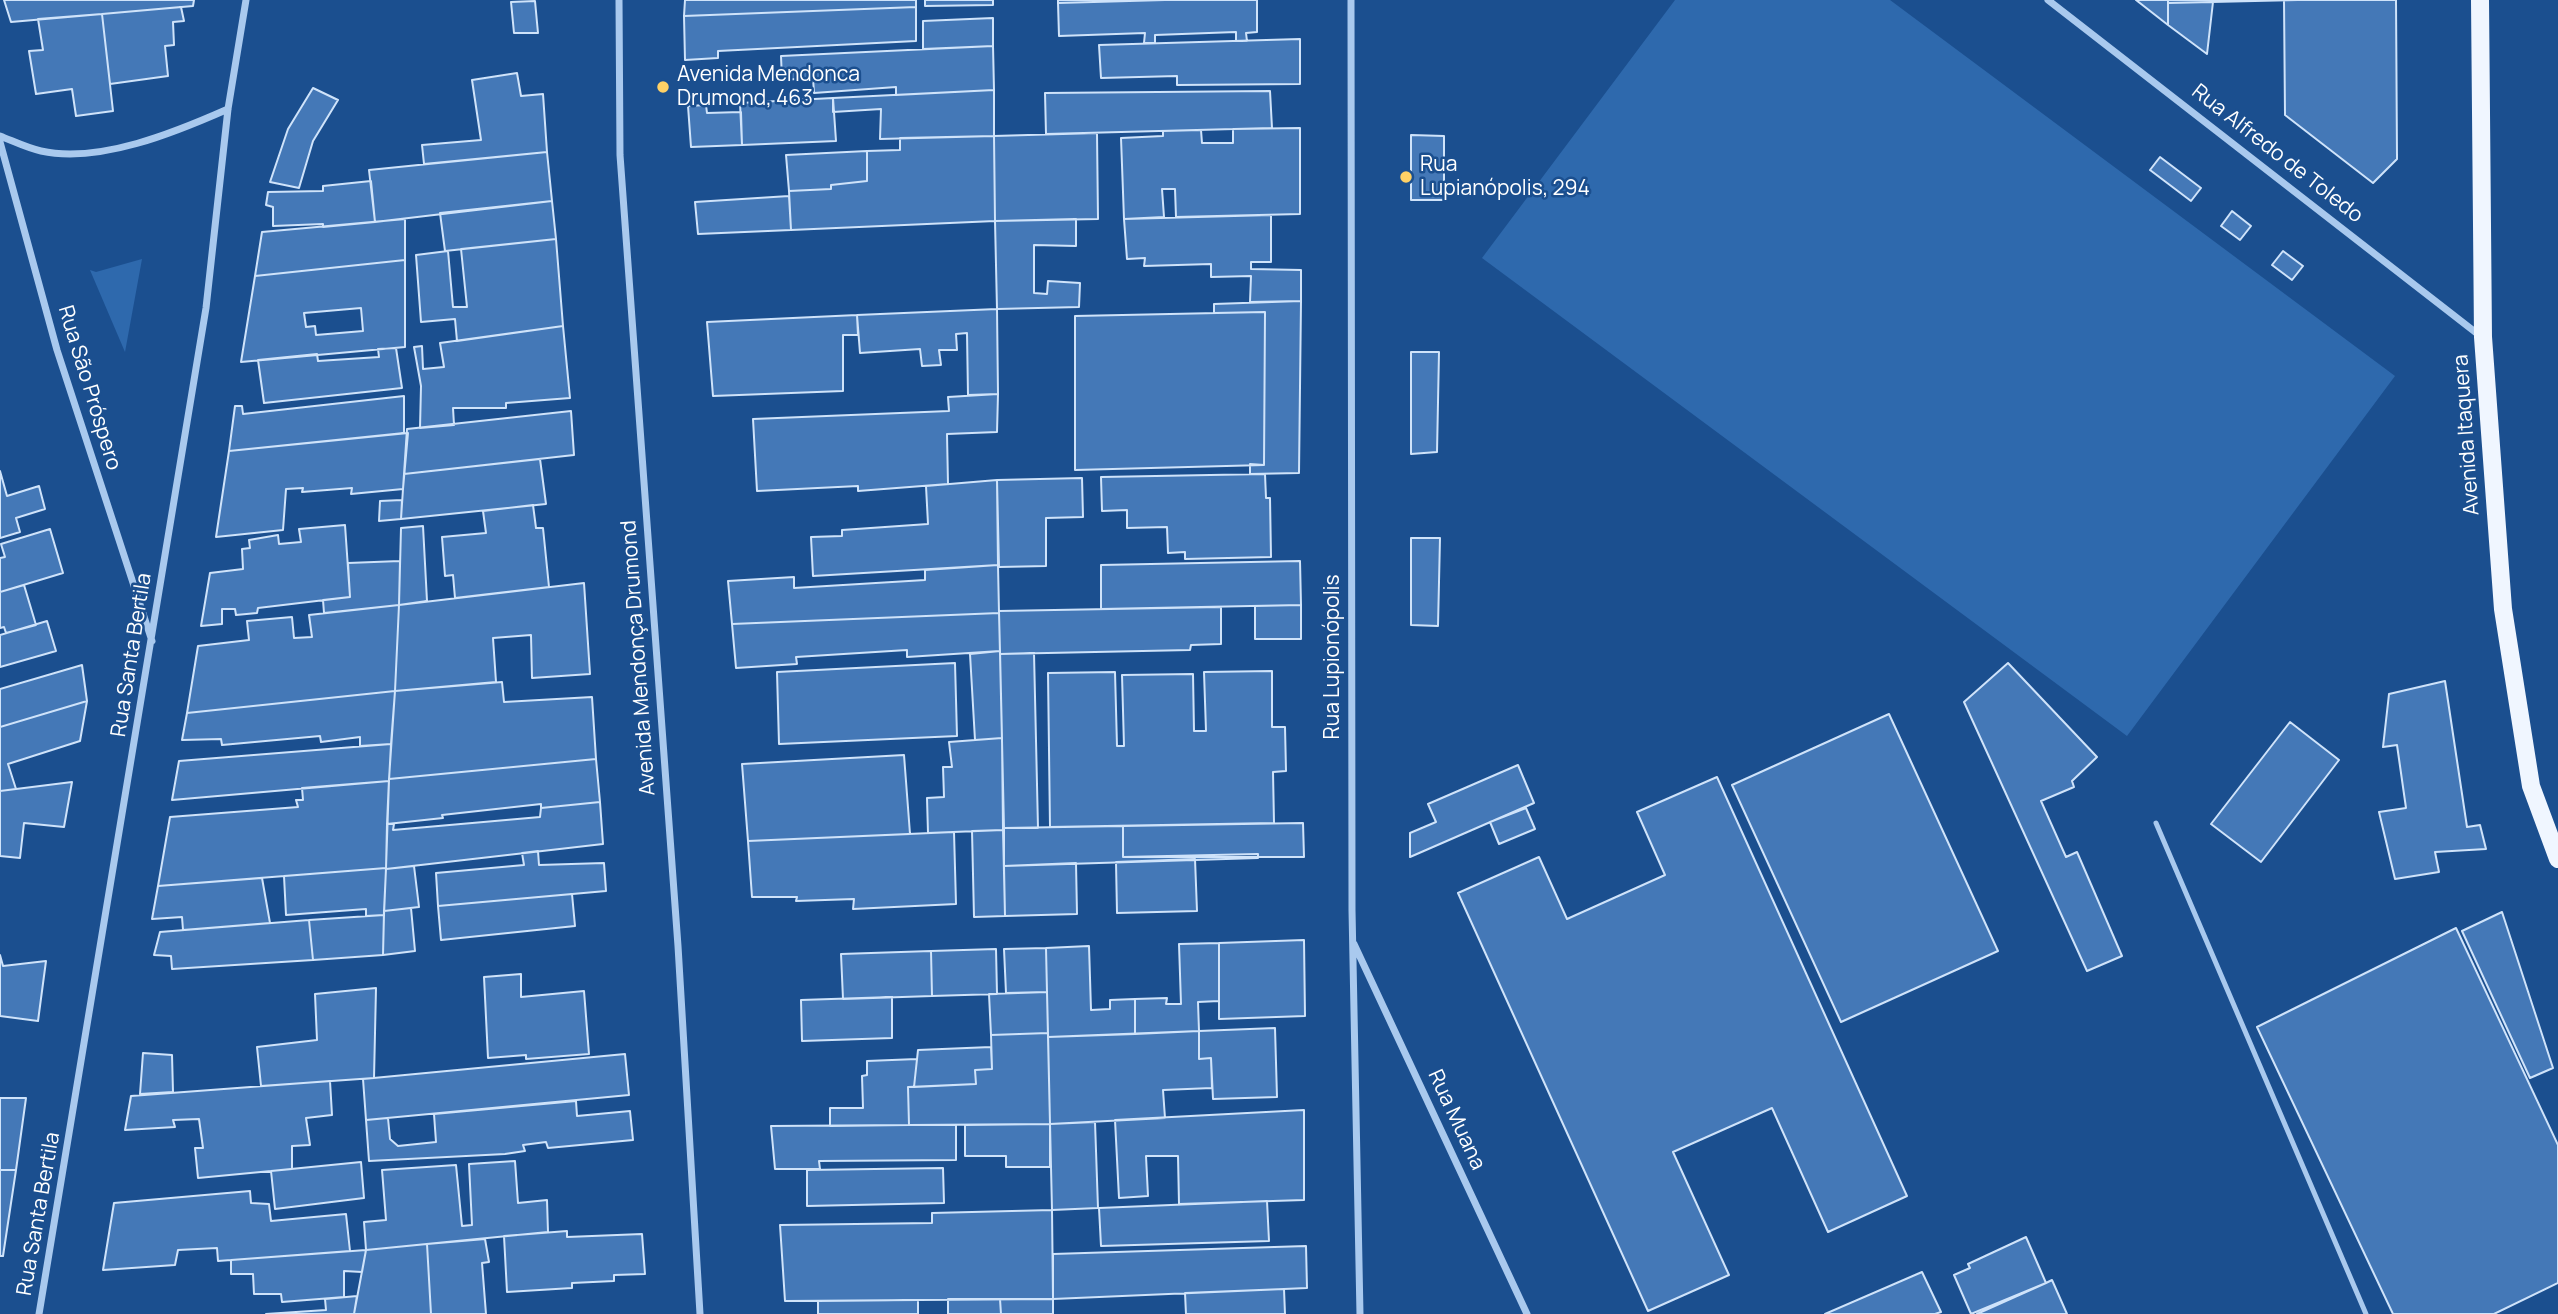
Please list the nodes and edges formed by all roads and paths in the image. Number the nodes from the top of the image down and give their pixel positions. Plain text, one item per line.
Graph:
1 (246, 0) edge
2 (619, 0) edge
3 (1351, 0) edge
4 (2048, 0) edge
5 (2480, 0) edge
6 (228, 109) junction
7 (0, 136) edge
8 (0, 142) edge
9 (2483, 337) junction
10 (152, 642) junction
11 (2155, 823) dead end
12 (2558, 859) edge
13 (1353, 941) junction
14 (39, 1314) edge
15 (700, 1314) edge
16 (1360, 1314) edge
17 (1527, 1314) edge
18 (2367, 1314) edge

1 - 6 street, Rua Santa Bertila
2 - 15 street, Avenida Mendonça Drumond
3 - 13 street, Rua Lupionópolis
4 - 9 street, Rua Alfredo de Toledo
5 - 9 main road, Avenida Itaquera
6 - 7 street
6 - 10 street, Rua Santa Bertila
8 - 10 street, Rua São Próspero
9 - 12 main road, Avenida Itaquera
10 - 14 street, Rua Santa Bertila
11 - 18 lane
13 - 16 street, Rua Lupionópolis
13 - 17 street, Rua Muana

